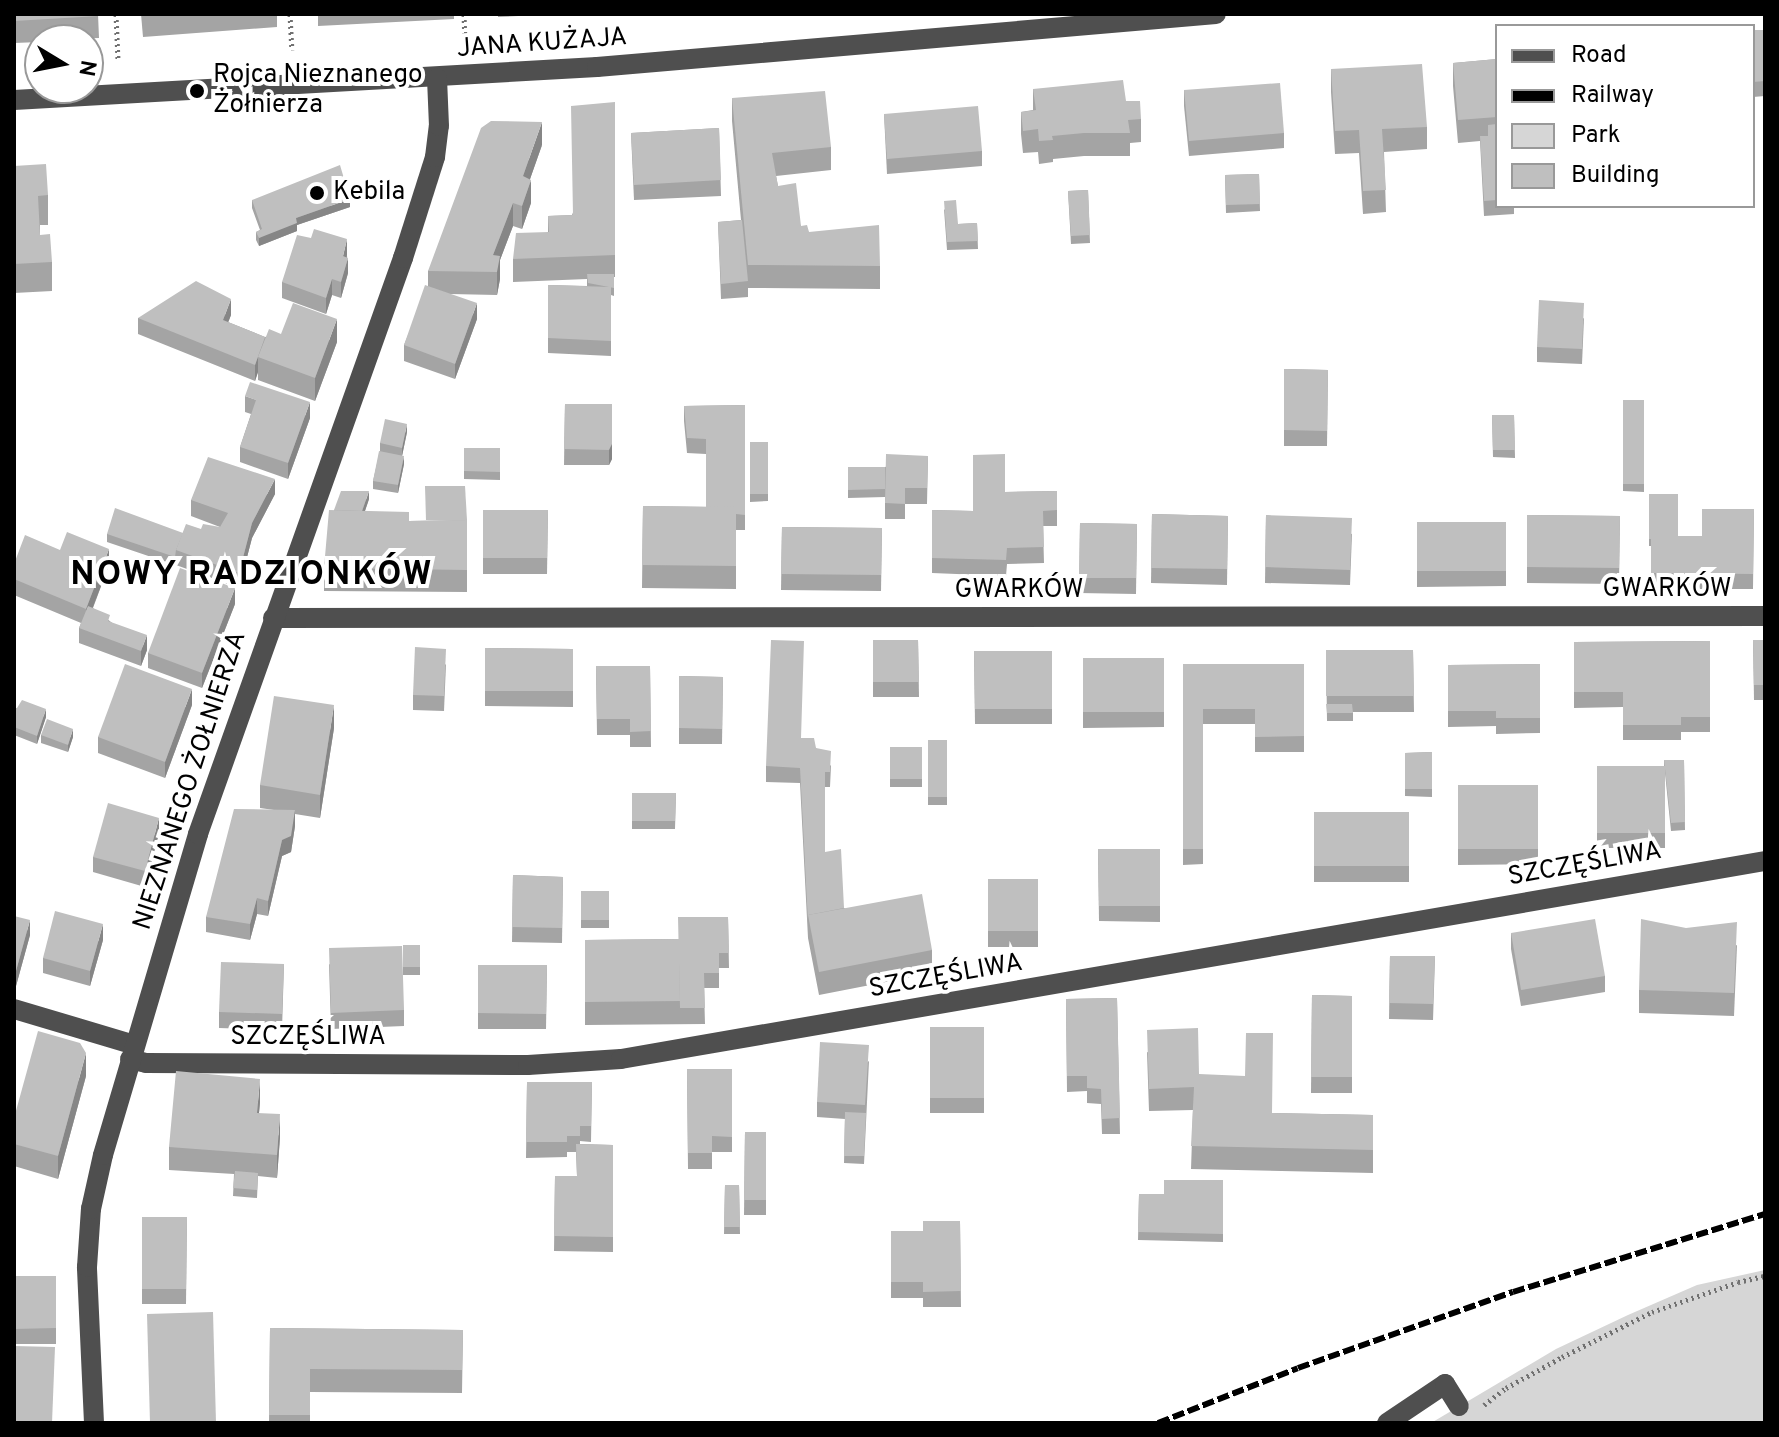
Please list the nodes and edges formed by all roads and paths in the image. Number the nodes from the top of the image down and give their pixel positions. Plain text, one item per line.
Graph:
1 (116, 14) edge
2 (290, 14) edge
3 (464, 14) edge
4 (1216, 14) edge
5 (1016, 22) edge
6 (465, 41) dead end
7 (292, 50) dead end
8 (118, 60) dead end
9 (437, 78) junction
10 (14, 100) edge
11 (1765, 616) edge
12 (273, 618) junction
13 (1765, 861) edge
14 (14, 1009) edge
15 (132, 1052) junction
16 (1765, 1276) edge
17 (1467, 1409) joint
18 (94, 1423) edge
19 (1387, 1423) edge

1 - 8 path
2 - 7 path
3 - 6 path
4 - 5 street, JANA KUŻAJA
5 - 9 street, JANA KUŻAJA
9 - 10 street, JANA KUŻAJA
9 - 12 street, NIEZNANEGO ŻOŁNIERZA
11 - 12 street, GWARKÓW
12 - 15 street, NIEZNANEGO ŻOŁNIERZA
13 - 15 street, SZCZĘŚLIWA
14 - 15 street, SZCZĘŚLIWA
15 - 18 street, NIEZNANEGO ŻOŁNIERZA
16 - 17 path
17 - 19 street

